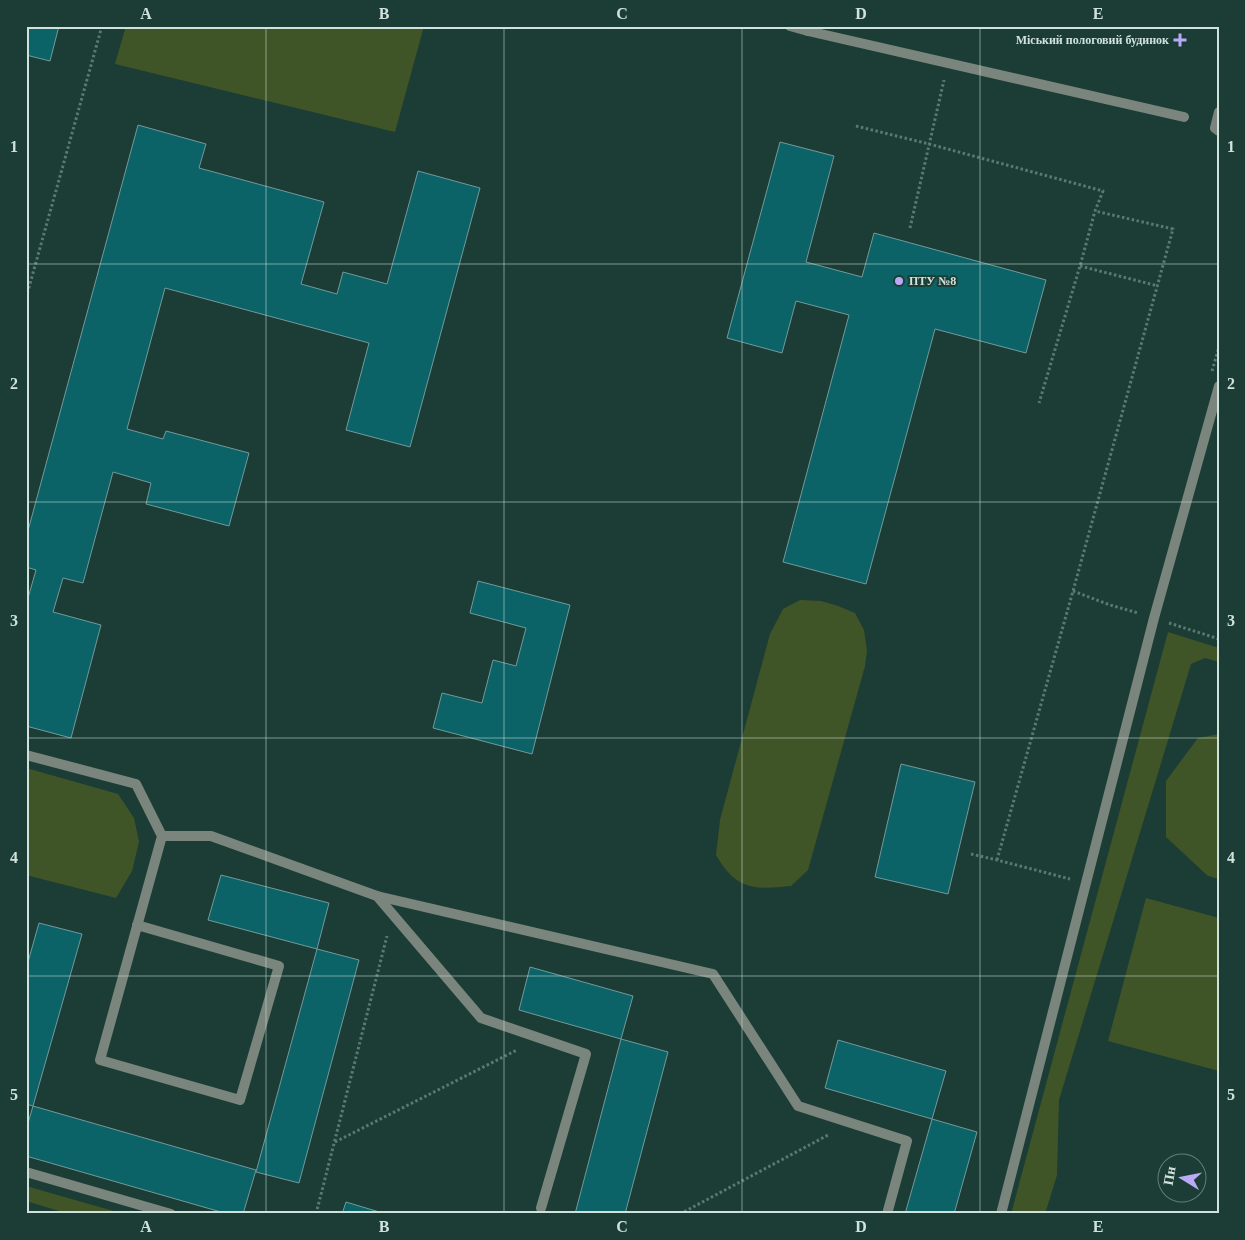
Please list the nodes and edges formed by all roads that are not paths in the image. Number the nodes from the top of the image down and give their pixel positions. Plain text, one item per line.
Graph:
1 (790, 26) edge
2 (809, 29) edge
3 (1219, 112) edge
4 (1184, 117) dead end
5 (1219, 131) edge
6 (1219, 386) edge
7 (26, 755) edge
8 (162, 836) junction
9 (377, 896) junction
10 (137, 925) junction
11 (26, 1172) edge
12 (541, 1208) dead end
13 (171, 1214) edge
14 (887, 1214) edge
15 (1001, 1214) edge

1 - 2 lane
2 - 4 lane
3 - 5 lane
6 - 15 lane
7 - 8 lane
8 - 9 lane
8 - 10 lane
9 - 12 lane
9 - 14 lane
10 - 10 lane
11 - 13 lane

